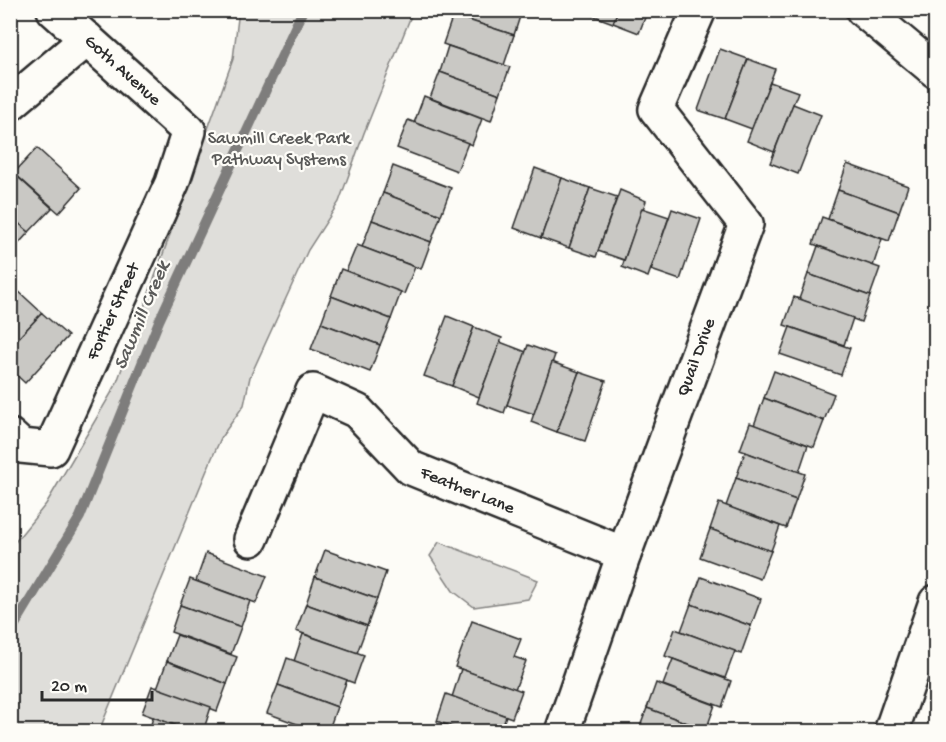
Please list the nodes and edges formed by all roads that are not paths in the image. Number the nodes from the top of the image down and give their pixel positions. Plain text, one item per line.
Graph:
1 (54, 10) edge
2 (699, 10) edge
3 (863, 10) edge
4 (87, 39) junction
5 (936, 71) edge
6 (10, 104) edge
7 (189, 131) joint
8 (10, 436) edge
9 (251, 539) dead end
10 (624, 554) junction
11 (936, 602) edge
12 (562, 732) edge
13 (891, 732) edge

1 - 4 street, Goth Avenue
2 - 10 street, Quail Drive
3 - 5 street
4 - 6 street
4 - 7 street, Goth Avenue
7 - 8 street, Fortier Street
9 - 10 street, Feather Lane
10 - 12 street, Quail Drive
11 - 13 street

